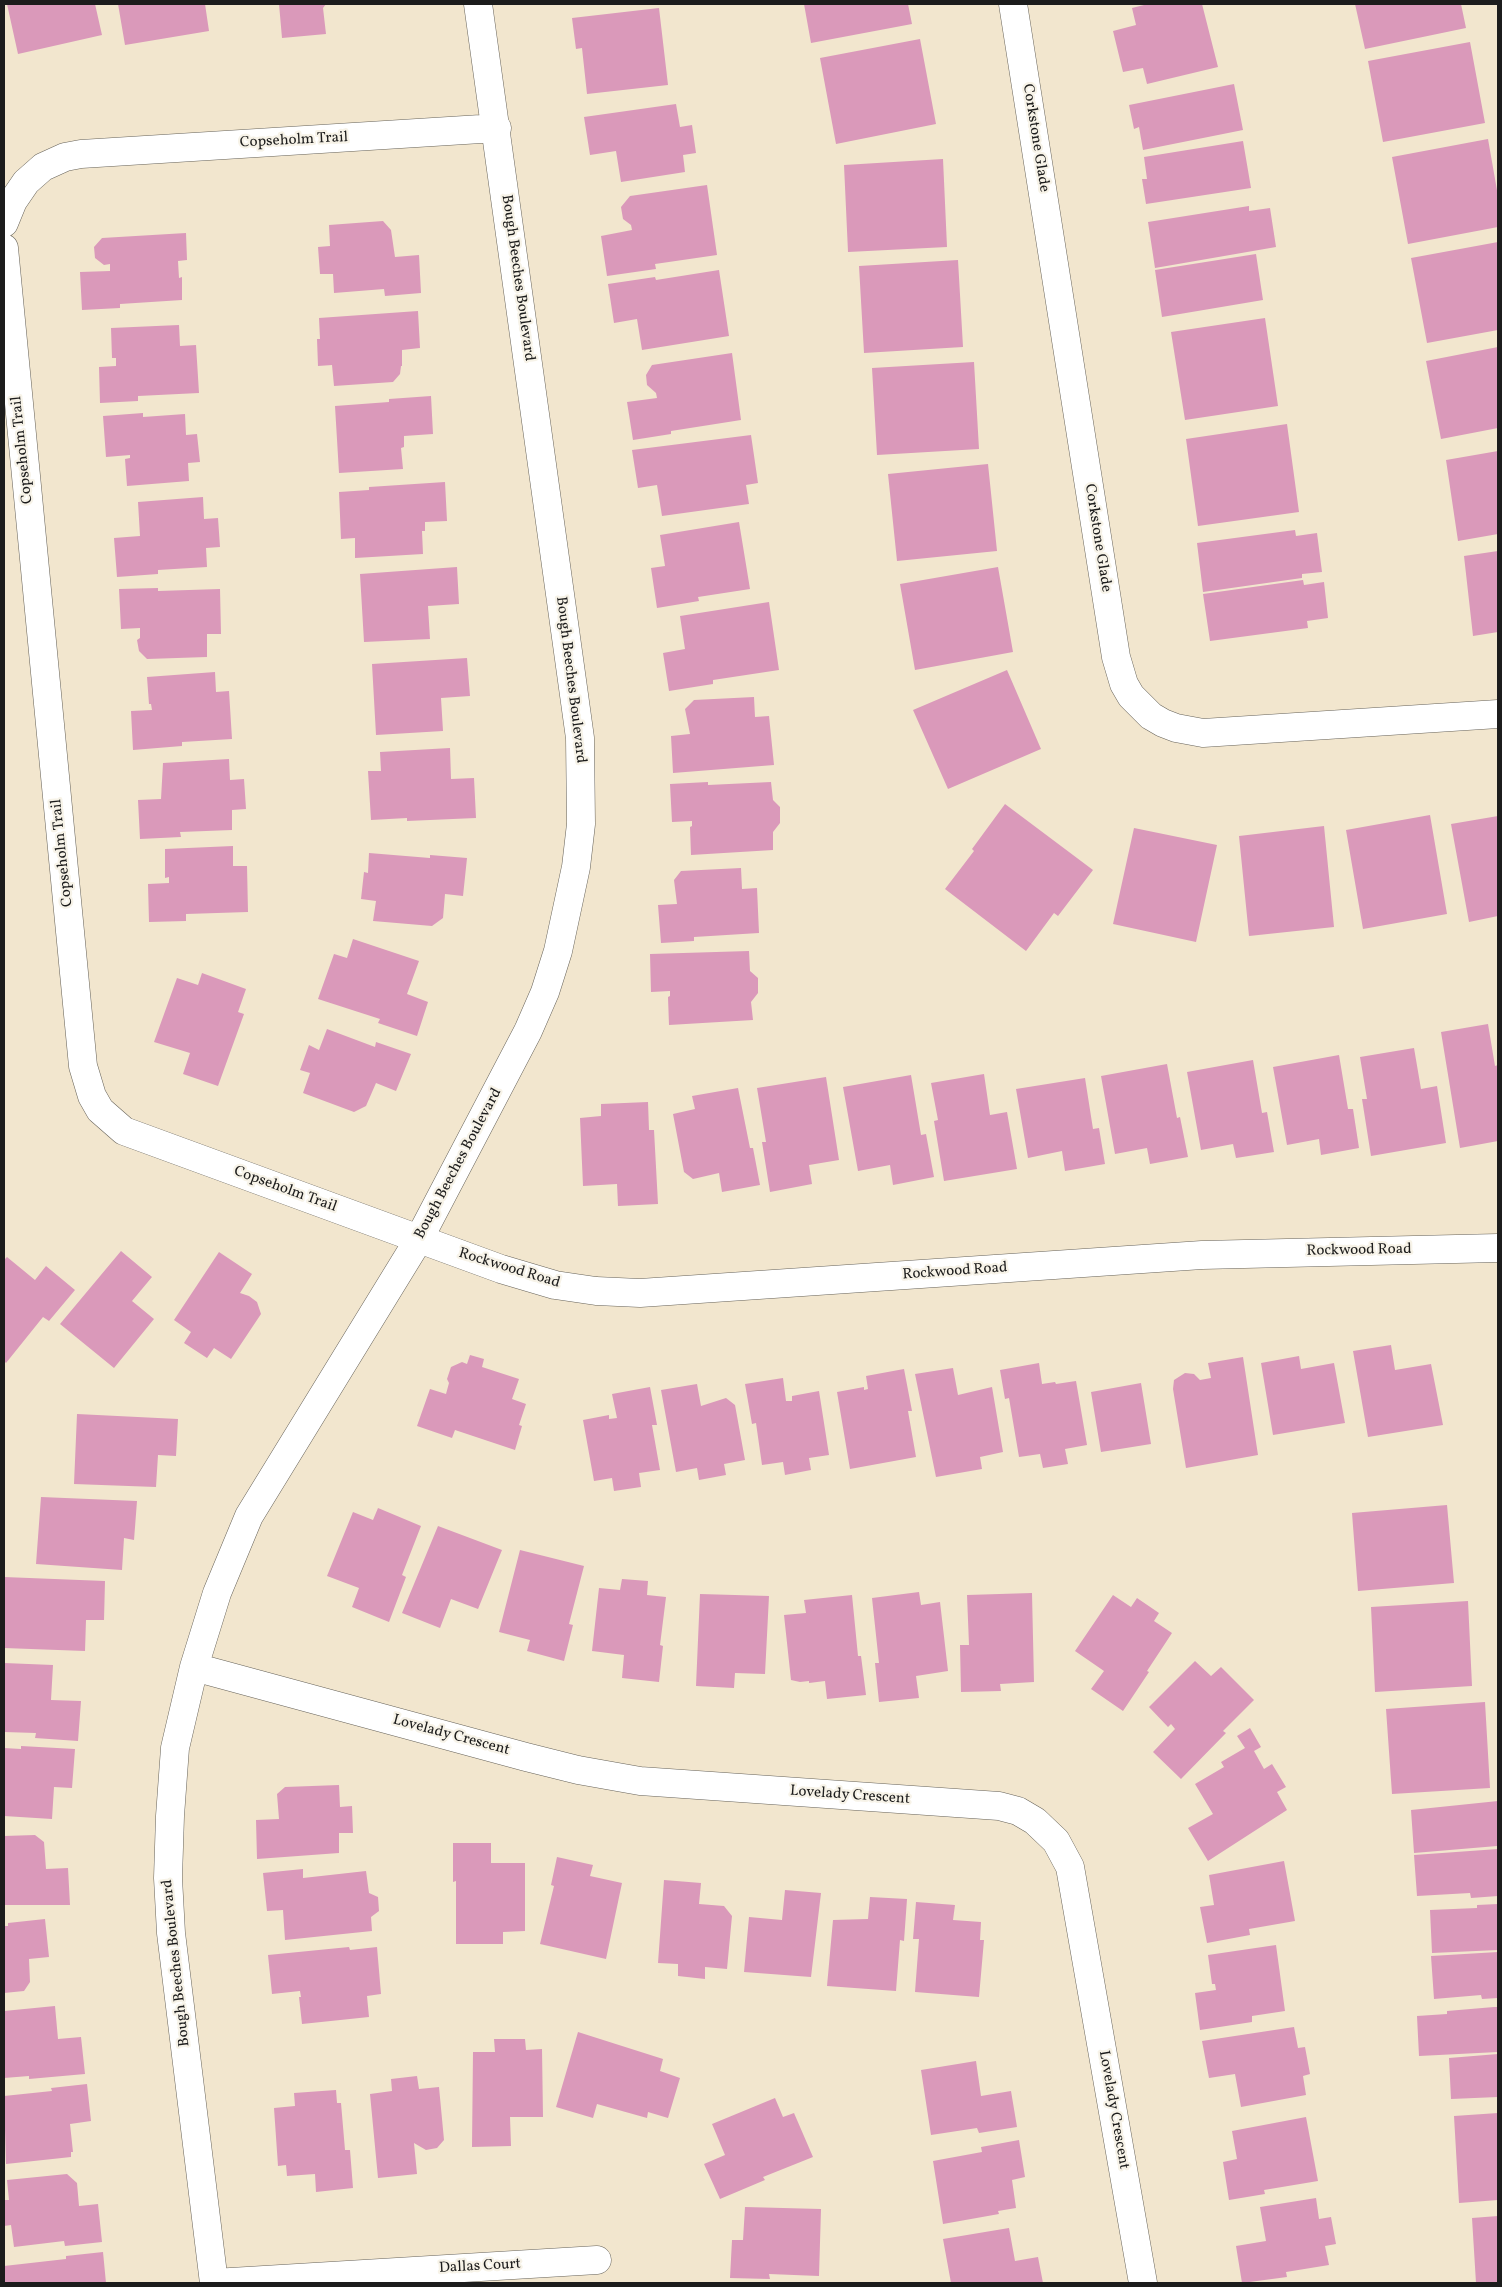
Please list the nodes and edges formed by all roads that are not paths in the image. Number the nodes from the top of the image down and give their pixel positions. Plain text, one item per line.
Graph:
1 (478, 4) edge
2 (1013, 4) edge
3 (497, 128) junction
4 (4, 222) edge
5 (4, 248) edge
6 (1498, 714) edge
7 (419, 1239) junction
8 (1498, 1248) edge
9 (194, 1667) junction
10 (597, 2260) dead end
11 (214, 2283) edge
12 (1143, 2283) edge

1 - 3 street, Bough Beeches Boulevard
2 - 6 street, Corkstone Glade
3 - 4 street, Copseholm Trail
3 - 7 street, Bough Beeches Boulevard
5 - 7 street, Copseholm Trail
7 - 8 street, Rockwood Road
7 - 9 street, Bough Beeches Boulevard
9 - 11 street, Bough Beeches Boulevard
9 - 12 street, Lovelady Crescent
10 - 11 street, Dallas Court

